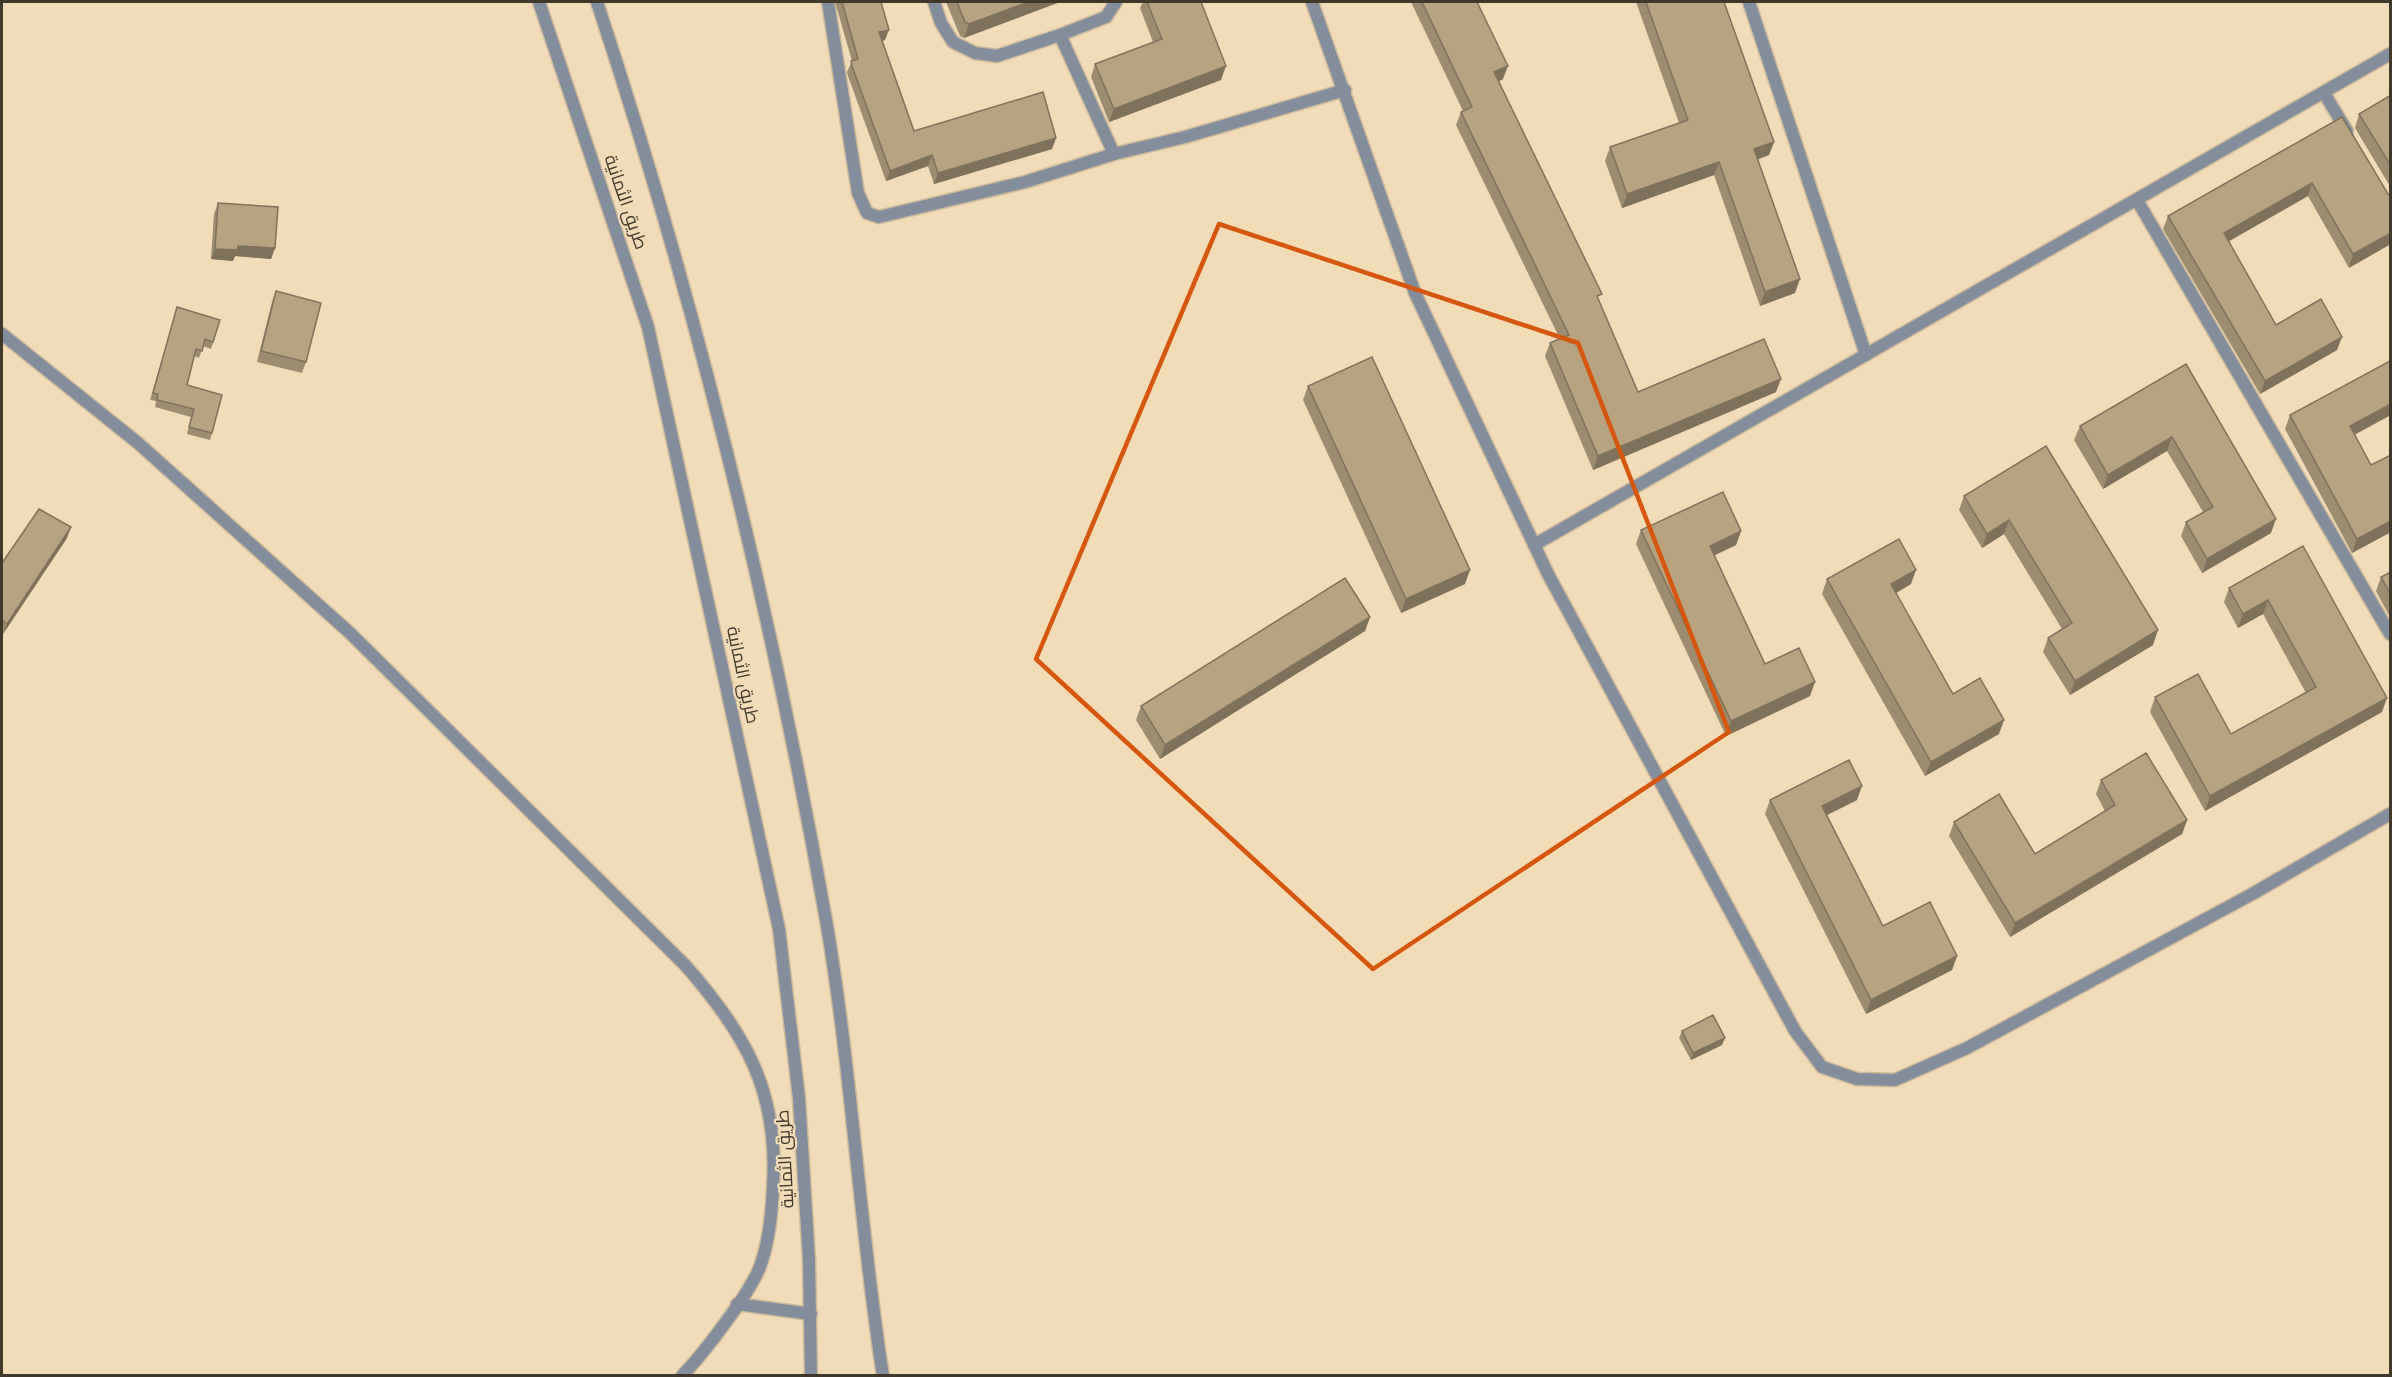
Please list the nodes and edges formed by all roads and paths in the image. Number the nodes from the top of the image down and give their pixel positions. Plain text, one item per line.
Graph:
1 (539, 2) edge
2 (597, 2) edge
3 (828, 2) edge
4 (934, 2) edge
5 (1116, 2) edge
6 (1312, 2) edge
7 (1749, 2) edge
8 (1060, 35) junction
9 (2391, 54) edge
10 (1345, 90) junction
11 (2324, 93) junction
12 (2354, 143) edge
13 (1114, 154) junction
14 (2137, 200) junction
15 (2, 334) edge
16 (1866, 355) junction
17 (1534, 545) junction
18 (2391, 634) edge
19 (2391, 814) edge
20 (737, 1304) junction
21 (811, 1314) junction
22 (682, 1376) edge
23 (811, 1376) edge
24 (883, 1376) edge

1 - 21 street, طريق الثمانية
2 - 24 street
3 - 13 street
4 - 8 street
5 - 8 street
6 - 10 street
7 - 16 street
8 - 13 street
9 - 11 street
10 - 13 street
10 - 17 street
11 - 12 street
11 - 14 street
14 - 16 street
14 - 18 street
15 - 20 street
16 - 17 street
17 - 19 street
20 - 21 street
20 - 22 street
21 - 23 street, طريق الثمانية

